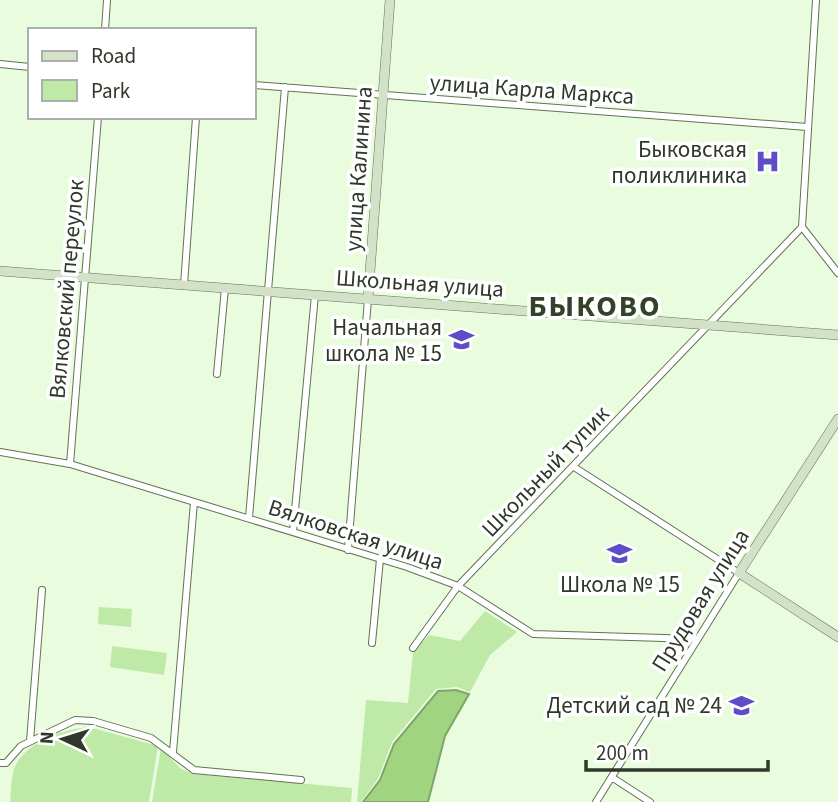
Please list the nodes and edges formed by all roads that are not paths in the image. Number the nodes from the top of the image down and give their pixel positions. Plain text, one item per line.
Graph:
1 (107, 0) edge
2 (390, 0) edge
3 (816, 0) edge
4 (105, 28) edge
5 (0, 64) edge
6 (28, 66) edge
7 (256, 85) edge
8 (285, 87) junction
9 (383, 95) junction
10 (98, 119) edge
11 (195, 119) edge
12 (807, 127) junction
13 (802, 228) junction
14 (0, 271) edge
15 (838, 273) edge
16 (84, 278) junction
17 (184, 285) junction
18 (225, 288) junction
19 (267, 291) junction
20 (315, 295) junction
21 (368, 299) junction
22 (710, 326) junction
23 (838, 335) edge
24 (217, 374) dead end
25 (838, 419) edge
26 (0, 452) edge
27 (70, 464) junction
28 (574, 467) junction
29 (194, 502) junction
30 (249, 518) junction
31 (293, 532) junction
32 (348, 550) junction
33 (380, 559) junction
34 (739, 573) junction
35 (458, 586) junction
36 (42, 590) dead end
37 (838, 637) edge
38 (696, 639) junction
39 (372, 643) dead end
40 (413, 648) dead end
41 (30, 741) junction
42 (173, 752) junction
43 (0, 763) edge
44 (612, 778) junction
45 (301, 780) dead end
46 (596, 802) edge
47 (650, 802) edge

1 - 4 street
2 - 9 main road, улица Калинина
3 - 12 street
5 - 6 street
7 - 8 street, улица Карла Маркса
8 - 9 street, улица Карла Маркса
8 - 19 street
9 - 12 street, улица Карла Маркса
9 - 21 main road, улица Калинина
10 - 16 street, Вялковский переулок
11 - 17 street
12 - 13 street
13 - 15 street
13 - 22 street, Школьный тупик
14 - 16 main road, Школьная улица
16 - 17 main road, Школьная улица
16 - 27 street, Вялковский переулок
17 - 18 main road, Школьная улица
18 - 19 main road, Школьная улица
18 - 24 street
19 - 20 main road, Школьная улица
19 - 30 street
20 - 21 main road, Школьная улица
20 - 31 street
21 - 22 main road, Школьная улица
21 - 32 street, улица Калинина
22 - 23 main road, Школьная улица
22 - 28 street, Школьный тупик
25 - 34 main road, Прудовая улица
26 - 27 street, Вялковская улица
27 - 29 street, Вялковская улица
28 - 34 street
28 - 35 street, Школьный тупик
29 - 30 street, Вялковская улица
29 - 42 street
30 - 31 street, Вялковская улица
31 - 32 street, Вялковская улица
32 - 33 street, Вялковская улица
33 - 35 street, Вялковская улица
33 - 39 street
34 - 37 main road
34 - 38 street, Прудовая улица
35 - 38 street, Вялковская улица
35 - 40 street, Школьный тупик
36 - 41 street
38 - 44 street, Прудовая улица
41 - 42 street
41 - 43 street
42 - 45 street
44 - 46 street, Прудовая улица
44 - 47 street

